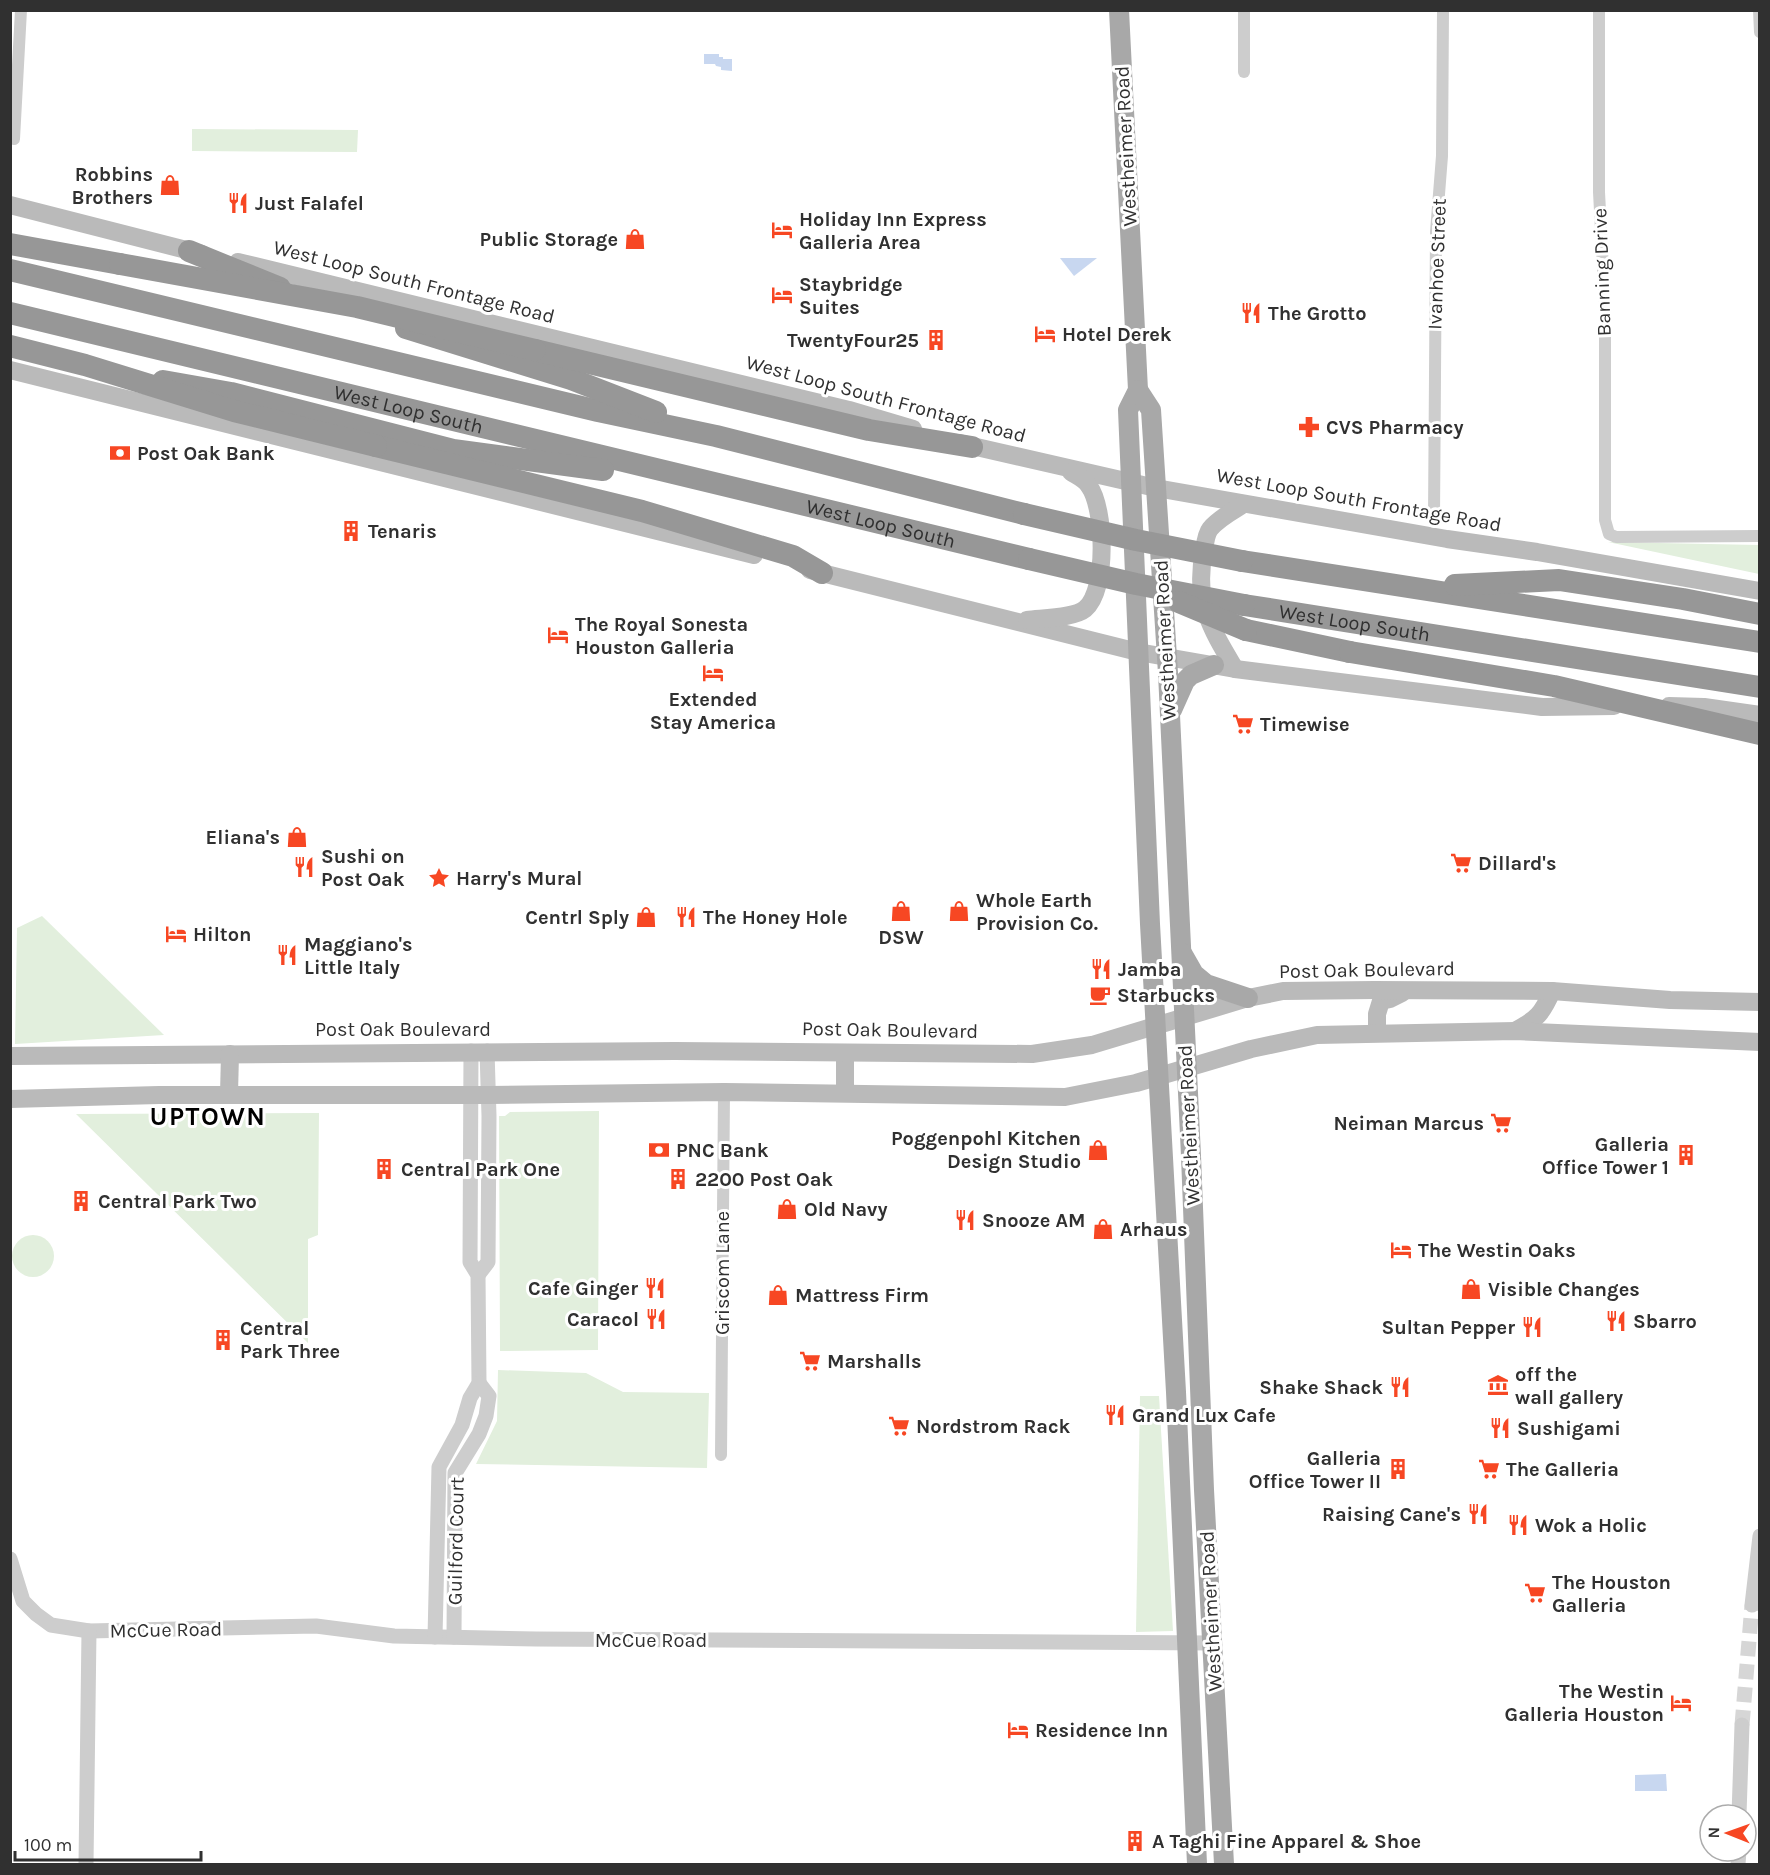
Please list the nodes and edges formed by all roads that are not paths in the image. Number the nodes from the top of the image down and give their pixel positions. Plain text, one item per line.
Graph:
1 (21, 10) edge
2 (1119, 10) edge
3 (1244, 10) edge
4 (1443, 10) edge
5 (1599, 10) edge
6 (1759, 10) edge
7 (1760, 32) edge
8 (1244, 72) dead end
9 (14, 139) dead end
10 (10, 205) edge
11 (10, 244) edge
12 (189, 251) junction
13 (10, 270) edge
14 (10, 313) edge
15 (10, 346) edge
16 (10, 355) edge
17 (10, 370) edge
18 (1138, 390) junction
19 (716, 436) junction
20 (972, 447) junction
21 (1064, 467) junction
22 (1131, 482) junction
23 (726, 487) junction
24 (1156, 488) junction
25 (1244, 504) junction
26 (1434, 518) dead end
27 (1760, 536) edge
28 (822, 573) junction
29 (1136, 584) junction
30 (1405, 587) junction
31 (1760, 591) edge
32 (1760, 614) edge
33 (1016, 621) junction
34 (1760, 642) edge
35 (1138, 652) junction
36 (1167, 658) junction
37 (1214, 665) junction
38 (1235, 669) junction
39 (1760, 687) edge
40 (1170, 715) junction
41 (1760, 715) edge
42 (1760, 734) edge
43 (1181, 952) junction
44 (1406, 991) junction
45 (1552, 991) junction
46 (1248, 998) junction
47 (1760, 1002) edge
48 (1184, 1018) junction
49 (1156, 1026) junction
50 (1515, 1031) junction
51 (1377, 1033) junction
52 (1760, 1042) edge
53 (479, 1051) junction
54 (845, 1053) junction
55 (230, 1054) junction
56 (10, 1056) edge
57 (1186, 1068) junction
58 (1159, 1076) junction
59 (724, 1092) junction
60 (845, 1092) junction
61 (229, 1094) junction
62 (470, 1095) junction
63 (489, 1095) junction
64 (10, 1099) edge
65 (1168, 1249) junction
66 (478, 1275) junction
67 (1197, 1317) junction
68 (479, 1383) junction
69 (1177, 1417) junction
70 (721, 1455) dead end
71 (1204, 1490) junction
72 (1760, 1536) edge
73 (10, 1559) edge
74 (436, 1583) junction
75 (454, 1583) junction
76 (1752, 1605) tunnel mouth
77 (89, 1631) junction
78 (435, 1637) junction
79 (454, 1637) junction
80 (1188, 1642) junction
81 (1213, 1643) junction
82 (1742, 1725) tunnel mouth
83 (1739, 1803) edge
84 (1195, 1806) junction
85 (86, 1864) edge
86 (1197, 1864) edge
87 (1213, 1864) edge
88 (1224, 1864) edge

1 - 9 street
2 - 18 main road, Westheimer Road
3 - 8 street
4 - 26 street, Ivanhoe Street
5 - 27 street, Banning Drive
6 - 7 street
10 - 12 main road, West Loop South Frontage Road
11 - 20 highway, bridge
12 - 19 highway
12 - 20 main road, West Loop South Frontage Road
13 - 19 highway
14 - 23 highway, West Loop South
15 - 28 highway, bridge
16 - 23 highway
17 - 28 main road
18 - 22 main road, Westheimer Road
18 - 24 main road, Westheimer Road
19 - 30 highway, bridge
20 - 21 main road, West Loop South Frontage Road
21 - 22 main road, West Loop South Frontage Road
21 - 33 main road
22 - 24 main road, West Loop South Frontage Road
22 - 35 main road, Westheimer Road
23 - 29 highway, West Loop South, bridge
24 - 25 main road, West Loop South Frontage Road
24 - 36 main road, Westheimer Road
25 - 31 main road, West Loop South Frontage Road
25 - 38 main road
28 - 33 main road
29 - 39 highway, West Loop South, bridge
29 - 42 highway, bridge
30 - 32 highway
30 - 34 highway
33 - 35 main road
35 - 36 main road
35 - 49 main road, Westheimer Road
36 - 37 main road
36 - 40 main road, Westheimer Road
37 - 38 main road
37 - 40 main road
38 - 41 main road
40 - 43 main road, Westheimer Road
43 - 46 main road
43 - 48 main road, Westheimer Road
44 - 45 main road, Post Oak Boulevard
44 - 46 main road, Post Oak Boulevard
44 - 51 main road
45 - 47 main road, Post Oak Boulevard
45 - 50 main road
46 - 48 main road, Post Oak Boulevard
48 - 49 main road, Post Oak Boulevard
48 - 57 main road, Westheimer Road
49 - 54 main road, Post Oak Boulevard
49 - 58 main road, Westheimer Road
50 - 51 main road
50 - 52 main road
51 - 57 main road
53 - 54 main road, Post Oak Boulevard
53 - 55 main road, Post Oak Boulevard
53 - 62 street, Guilford Court
53 - 63 street, Guilford Court
54 - 60 main road
55 - 56 main road, Post Oak Boulevard
55 - 61 main road
57 - 58 main road
57 - 67 main road, Westheimer Road
58 - 60 main road
58 - 65 main road, Westheimer Road
59 - 60 main road
59 - 63 main road
59 - 70 street, Griscom Lane
61 - 62 main road
61 - 64 main road
62 - 63 main road
62 - 66 street, Guilford Court
63 - 66 street, Guilford Court
65 - 67 main road
65 - 69 main road, Westheimer Road
66 - 68 street, Guilford Court
67 - 71 main road, Westheimer Road
68 - 74 street, Guilford Court
68 - 75 street, Guilford Court
69 - 71 main road
69 - 80 main road, Westheimer Road
71 - 81 main road, Westheimer Road
72 - 76 street
73 - 77 street, McCue Road
74 - 75 street
74 - 78 street, Guilford Court
75 - 79 street, Guilford Court
77 - 78 street, McCue Road
77 - 85 street
78 - 79 street, McCue Road
79 - 80 street, McCue Road
80 - 81 street, McCue Road
80 - 84 main road, Westheimer Road
81 - 88 main road, Westheimer Road
82 - 83 street
84 - 86 main road, Westheimer Road
84 - 87 main road

